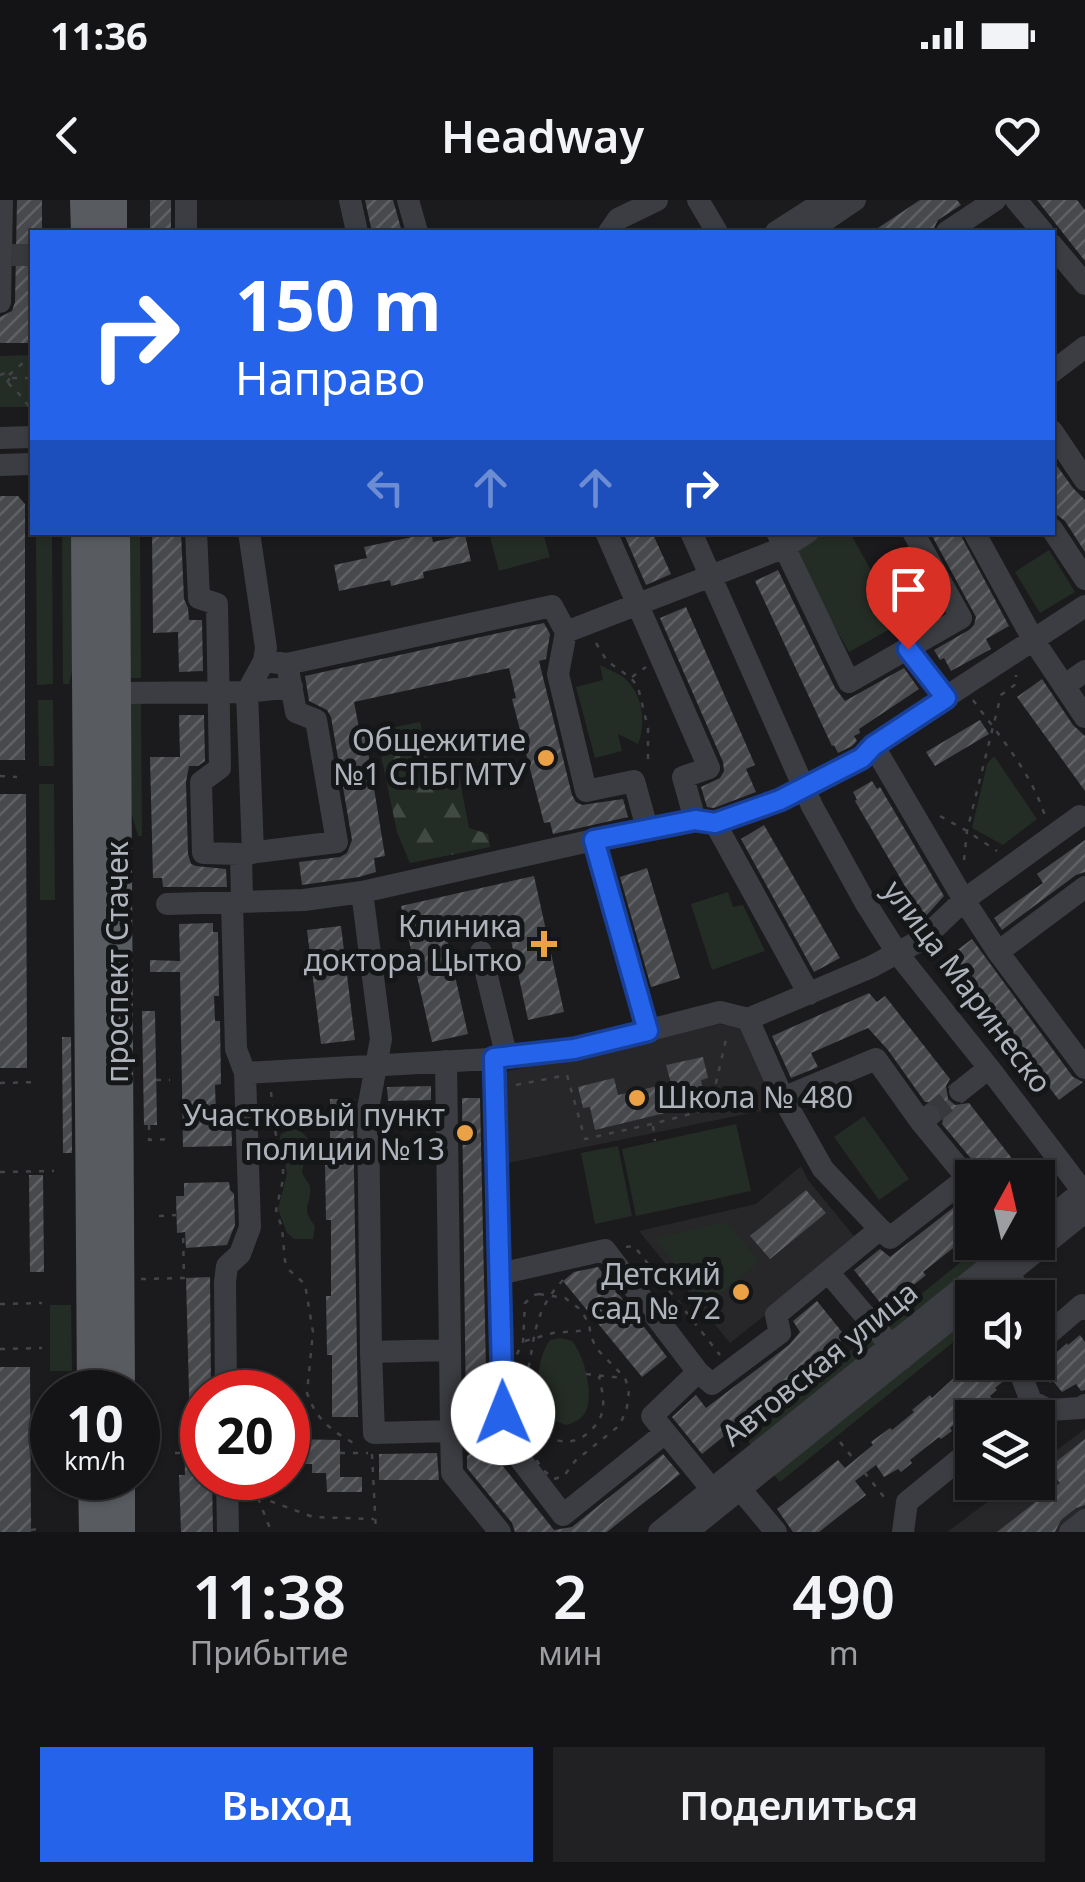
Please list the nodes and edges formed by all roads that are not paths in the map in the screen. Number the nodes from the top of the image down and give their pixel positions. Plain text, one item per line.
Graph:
1 (2, 200) edge
2 (86, 200) edge
3 (112, 200) edge
4 (186, 200) edge
5 (350, 200) edge
6 (408, 200) edge
7 (657, 200) edge
8 (698, 200) edge
9 (826, 200) edge
10 (856, 200) edge
11 (1016, 200) edge
12 (987, 202) edge
13 (86, 230) edge
14 (112, 230) edge
15 (186, 230) edge
16 (357, 230) edge
17 (416, 230) edge
18 (610, 230) edge
19 (716, 230) edge
20 (779, 230) edge
21 (811, 230) edge
22 (950, 230) edge
23 (1040, 230) edge
24 (1055, 248) edge
25 (7, 255) edge
26 (1085, 284) edge
27 (0, 302) edge
28 (1085, 348) edge
29 (1055, 370) edge
30 (1055, 435) edge
31 (30, 437) edge
32 (0, 438) edge
33 (30, 464) edge
34 (0, 465) edge
35 (1085, 480) edge
36 (1055, 534) edge
37 (86, 535) edge
38 (114, 535) edge
39 (196, 535) edge
40 (249, 535) edge
41 (607, 535) edge
42 (692, 535) edge
43 (916, 535) edge
44 (976, 535) edge
45 (780, 540) edge
46 (710, 576) junction
47 (1085, 579) edge
48 (636, 603) junction
49 (1085, 606) edge
50 (566, 632) junction
51 (1034, 641) junction
52 (908, 649) junction
53 (276, 662) junction
54 (1085, 671) edge
55 (1064, 686) junction
56 (292, 688) junction
57 (247, 692) junction
58 (955, 692) junction
59 (116, 693) junction
60 (220, 693) junction
61 (1085, 717) edge
62 (873, 746) junction
63 (804, 790) junction
64 (1080, 816) dead end
65 (705, 822) junction
66 (647, 828) junction
67 (594, 840) junction
68 (247, 854) junction
69 (1085, 887) edge
70 (362, 892) junction
71 (962, 896) junction
72 (237, 902) junction
73 (167, 904) dead end
74 (482, 952) dead end
75 (998, 952) junction
76 (898, 954) junction
77 (810, 994) junction
78 (748, 1020) junction
79 (648, 1031) junction
80 (501, 1058) junction
81 (446, 1061) junction
82 (376, 1066) junction
83 (989, 1068) junction
84 (1085, 1068) edge
85 (245, 1073) junction
86 (960, 1091) tunnel mouth
87 (783, 1098) junction
88 (1084, 1197) edge
89 (1055, 1217) edge
90 (880, 1229) junction
91 (999, 1260) edge
92 (828, 1272) junction
93 (500, 1274) junction
94 (1008, 1274) junction
95 (1000, 1280) edge
96 (1012, 1280) edge
97 (1085, 1308) edge
98 (955, 1313) edge
99 (1055, 1321) edge
100 (450, 1350) junction
101 (371, 1352) junction
102 (897, 1352) junction
103 (92, 1370) edge
104 (120, 1370) edge
105 (226, 1370) edge
106 (698, 1372) junction
107 (1085, 1404) edge
108 (1055, 1410) edge
109 (498, 1430) junction
110 (451, 1431) junction
111 (665, 1434) junction
112 (955, 1463) edge
113 (726, 1489) junction
114 (93, 1500) edge
115 (120, 1500) edge
116 (232, 1500) edge
117 (1085, 1520) edge
118 (904, 1527) edge
119 (94, 1532) edge
120 (120, 1532) edge
121 (228, 1532) edge
122 (500, 1532) edge
123 (659, 1532) edge
124 (687, 1532) edge
125 (776, 1532) edge
126 (1070, 1532) edge

1 - 25 street
2 - 13 main road
3 - 14 main road
4 - 15 street
5 - 16 street
6 - 17 street
7 - 18 street
8 - 19 street
9 - 20 street
10 - 21 street
11 - 23 street
12 - 22 street
24 - 26 street
25 - 27 street
28 - 29 street
30 - 35 street
31 - 32 street
33 - 34 street
36 - 47 street
37 - 103 main road, проспект Стачек
38 - 59 main road, проспект Стачек
39 - 60 street
40 - 53 street
41 - 48 street
42 - 46 street, улица Маринеско
43 - 52 street
44 - 51 street
45 - 46 street
45 - 52 street
46 - 48 street
46 - 63 street, улица Маринеско
48 - 50 street
48 - 65 street
49 - 51 street
50 - 53 street
50 - 66 street
51 - 55 street
51 - 58 street
52 - 58 street
53 - 56 street
53 - 57 street
54 - 55 street
55 - 61 street
56 - 57 street
56 - 68 street
57 - 60 street
57 - 68 street
58 - 62 street
59 - 60 street
59 - 104 main road, проспект Стачек
60 - 68 street
62 - 63 street
62 - 71 street
63 - 65 street
63 - 76 street, улица Маринеско
64 - 71 street
65 - 66 street
65 - 77 street
66 - 67 street
67 - 70 street
67 - 79 street
68 - 72 street
69 - 75 street
70 - 72 street
70 - 82 street
71 - 75 street
71 - 76 street
72 - 73 street
72 - 85 street
74 - 80 street
75 - 84 street
76 - 77 street
76 - 83 street, улица Маринеско
77 - 78 street
78 - 79 street
78 - 87 street
79 - 80 street
80 - 81 street
80 - 93 street
81 - 82 street
81 - 100 street
82 - 85 street
82 - 101 street
83 - 86 street
83 - 88 street, улица Маринеско
85 - 105 street
87 - 90 street
87 - 90 street
88 - 89 street
88 - 94 street
90 - 92 street
91 - 102 street, Автовская улица
92 - 102 street
92 - 106 street
93 - 106 street
93 - 109 street
94 - 95 street
94 - 96 street
97 - 99 street
98 - 102 street, Автовская улица
100 - 101 street
100 - 110 street
101 - 110 street
102 - 113 street, Автовская улица
106 - 111 street
107 - 108 street
109 - 110 street
109 - 111 street
110 - 122 street
111 - 113 street
112 - 118 street
113 - 123 street, Автовская улица
113 - 124 street, Автовская улица
113 - 125 street
114 - 119 main road
115 - 120 main road
116 - 121 street
117 - 126 street

